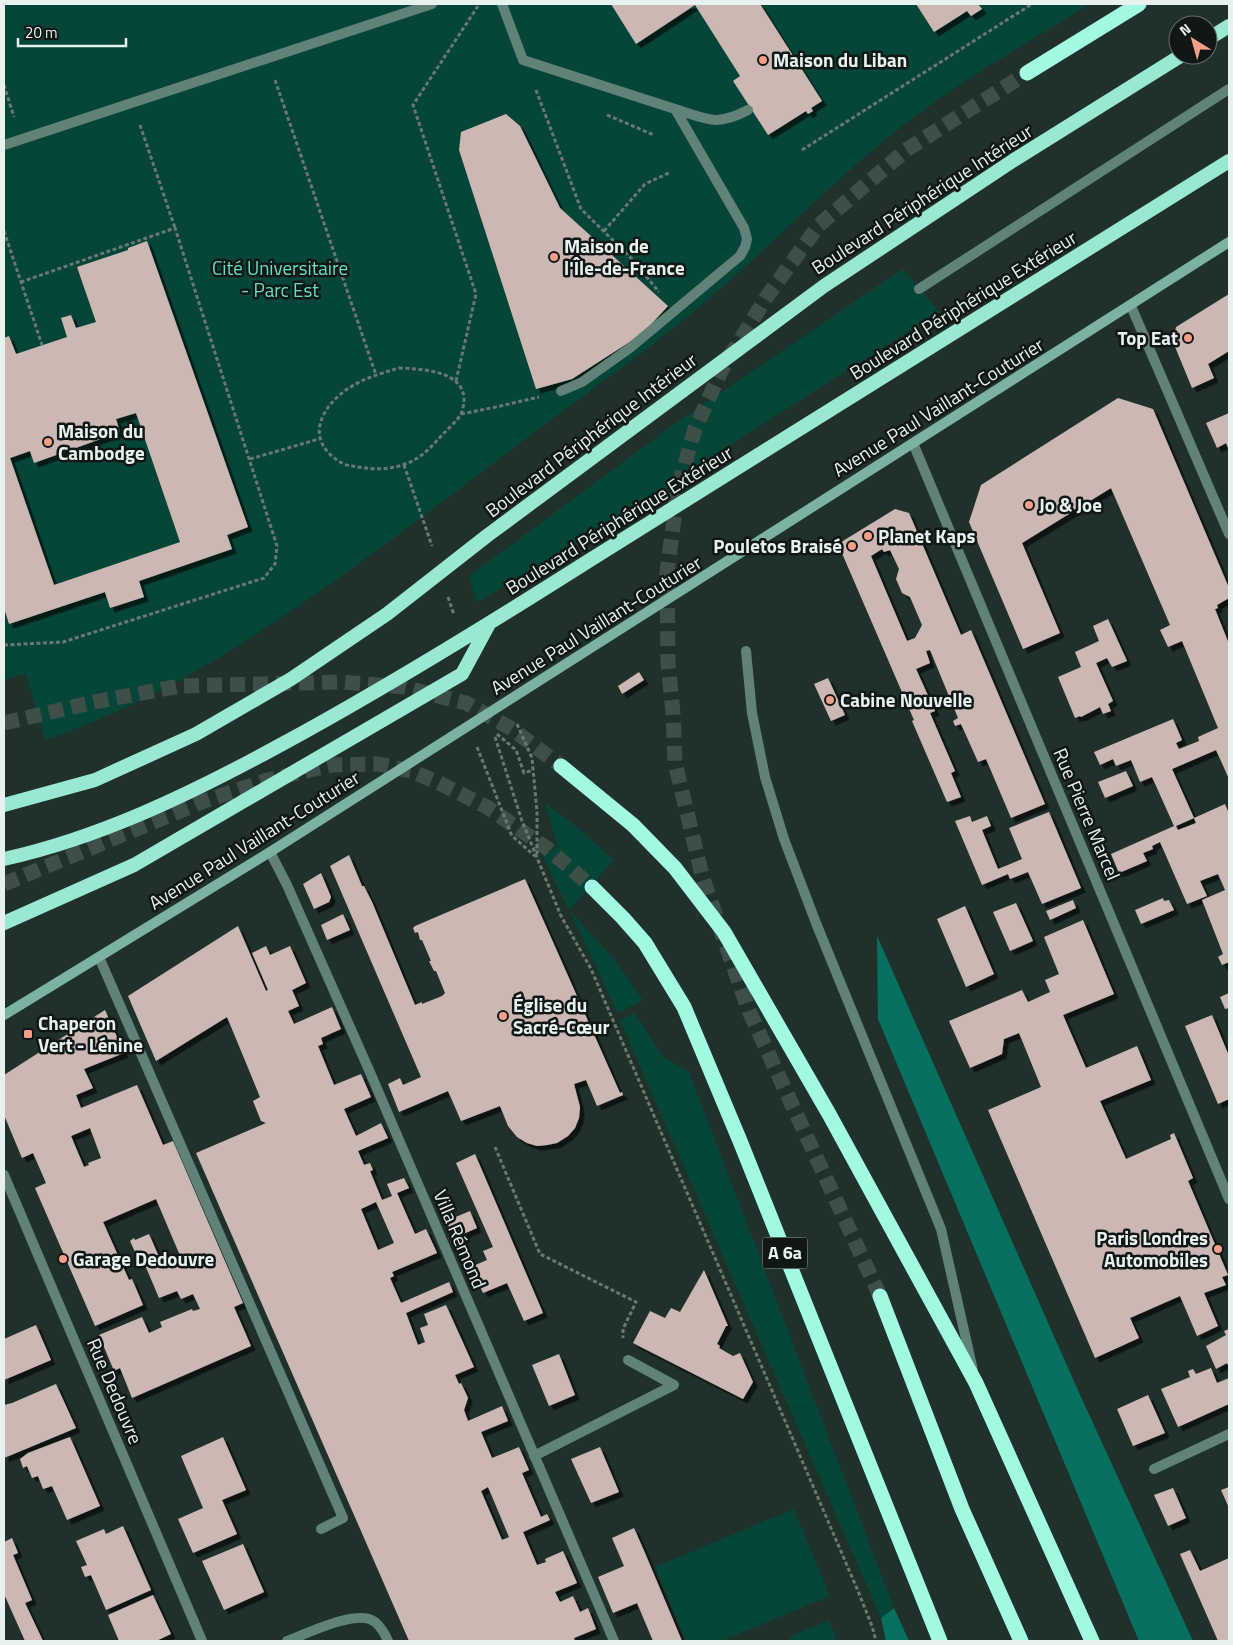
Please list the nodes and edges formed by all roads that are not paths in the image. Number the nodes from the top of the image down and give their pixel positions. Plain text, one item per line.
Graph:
1 (432, 4) edge
2 (502, 4) edge
3 (1139, 4) edge
4 (1229, 26) edge
5 (1218, 33) edge
6 (1168, 64) edge
7 (1027, 73) tunnel mouth
8 (1229, 90) edge
9 (675, 109) junction
10 (748, 110) dead end
11 (4, 145) edge
12 (1229, 161) edge
13 (1229, 242) edge
14 (919, 289) dead end
15 (1131, 306) junction
16 (561, 391) road end
17 (913, 443) junction
18 (1229, 534) edge
19 (489, 623) junction
20 (746, 651) dead end
21 (561, 766) tunnel mouth
22 (4, 805) edge
23 (270, 852) junction
24 (4, 859) edge
25 (592, 887) tunnel mouth
26 (4, 923) edge
27 (99, 957) junction
28 (4, 1015) edge
29 (4, 1175) edge
30 (1229, 1199) edge
31 (880, 1296) tunnel mouth
32 (628, 1360) road end
33 (976, 1383) junction
34 (1229, 1434) edge
35 (534, 1456) junction
36 (1154, 1469) dead end
37 (321, 1529) dead end
38 (202, 1641) edge
39 (287, 1641) edge
40 (388, 1641) edge
41 (614, 1641) edge
42 (940, 1641) edge
43 (1021, 1641) edge
44 (1092, 1641) edge

1 - 11 street
2 - 9 street
3 - 7 highway
4 - 5 highway
6 - 22 highway, Boulevard Périphérique Intérieur
8 - 14 street
9 - 10 street
9 - 16 street
12 - 19 highway, Boulevard Périphérique Extérieur
13 - 15 main road, Avenue Paul Vaillant-Couturier
15 - 17 main road, Avenue Paul Vaillant-Couturier
15 - 18 street
17 - 23 main road, Avenue Paul Vaillant-Couturier
17 - 30 street, Rue Pierre Marcel
19 - 24 highway, Boulevard Périphérique Extérieur
19 - 26 highway
20 - 33 street
21 - 33 highway
23 - 27 main road, Avenue Paul Vaillant-Couturier
23 - 35 street, Villa Rémond
25 - 42 highway, A 6a
27 - 28 main road, Avenue Paul Vaillant-Couturier
27 - 37 street
29 - 38 street, Rue Dedouvre
31 - 43 highway
32 - 35 street
33 - 44 highway
34 - 36 street
35 - 41 street, Villa Rémond
39 - 40 street

